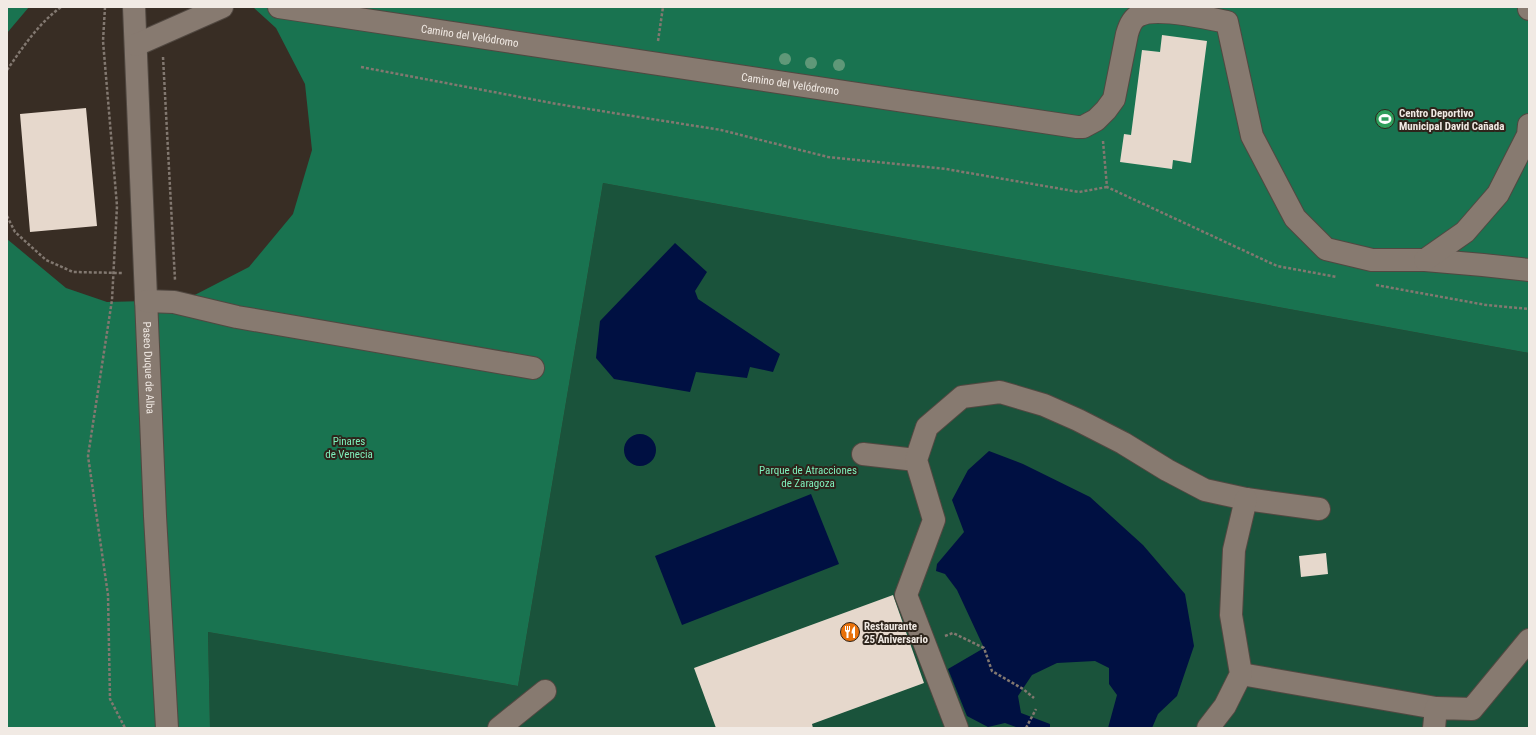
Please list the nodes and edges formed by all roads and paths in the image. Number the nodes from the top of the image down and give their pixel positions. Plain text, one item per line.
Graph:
1 (61, 7) edge
2 (105, 7) edge
3 (134, 7) edge
4 (222, 7) edge
5 (280, 7) edge
6 (663, 7) edge
7 (162, 34) junction
8 (136, 45) junction
9 (654, 63) junction
10 (361, 67) dead end
11 (7, 70) edge
12 (1102, 116) junction
13 (1529, 125) edge
14 (1107, 187) junction
15 (7, 216) edge
16 (1425, 260) junction
17 (1529, 270) edge
18 (145, 272) junction
19 (113, 273) junction
20 (1339, 278) dead end
21 (1370, 283) dead end
22 (146, 301) junction
23 (174, 302) junction
24 (1529, 310) edge
25 (533, 368) dead end
26 (863, 454) dead end
27 (916, 460) junction
28 (1246, 499) junction
29 (1318, 509) dead end
30 (1529, 640) edge
31 (925, 644) junction
32 (1241, 674) junction
33 (545, 691) dead end
34 (1034, 698) dead end
35 (1036, 709) dead end
36 (1435, 718) edge
37 (125, 728) edge
38 (167, 728) edge
39 (499, 728) edge
40 (957, 728) edge
41 (1026, 728) edge
42 (1208, 728) edge

1 - 11 path
2 - 19 path
3 - 8 street, Paseo Duque de Alba
4 - 7 street
5 - 9 street, Camino del Velódromo
6 - 9 path
7 - 8 street
7 - 23 path
8 - 18 street, Paseo Duque de Alba
9 - 12 street, Camino del Velódromo
10 - 14 path
12 - 14 path
12 - 16 street, Camino del Velódromo
13 - 16 street
14 - 20 path
15 - 19 path
16 - 17 street
18 - 19 path
18 - 22 street, Paseo Duque de Alba
19 - 37 path
21 - 24 path
22 - 23 street
22 - 38 street, Paseo Duque de Alba
23 - 25 street
26 - 27 street
27 - 28 street
27 - 31 street
28 - 29 street
28 - 32 street
30 - 36 street
31 - 34 path
31 - 40 street
32 - 36 street
32 - 42 street
33 - 39 street
35 - 41 path

